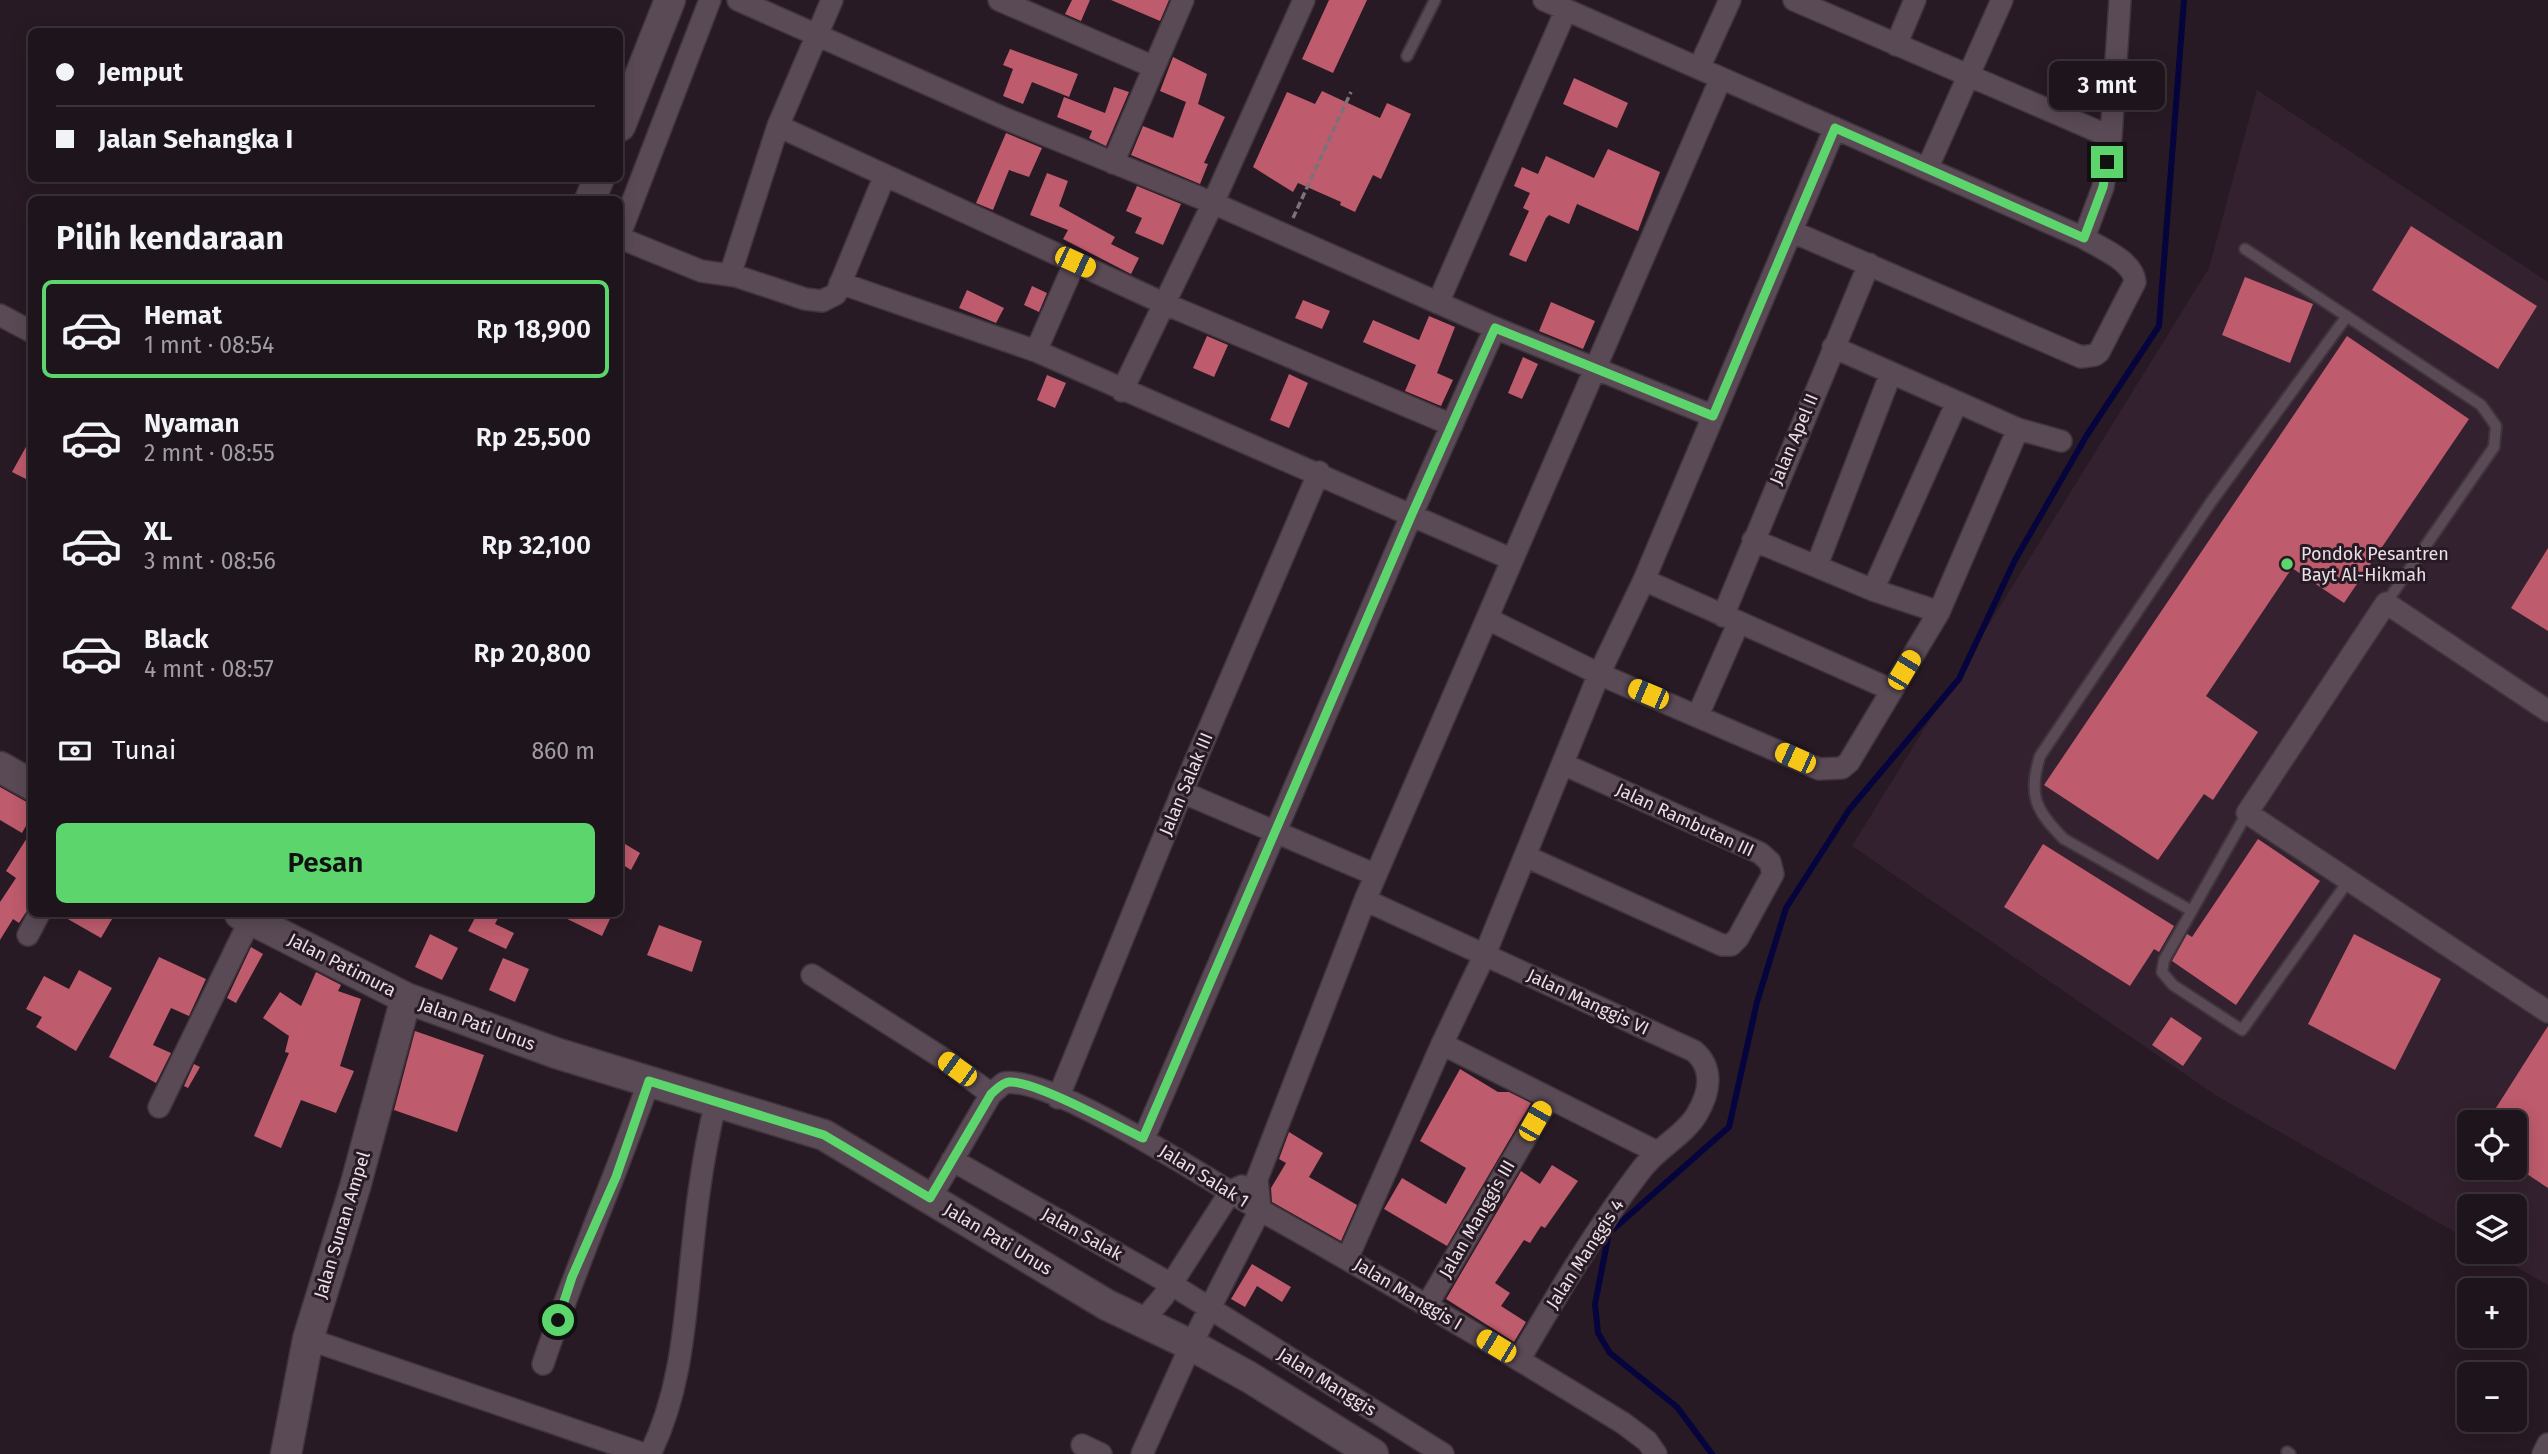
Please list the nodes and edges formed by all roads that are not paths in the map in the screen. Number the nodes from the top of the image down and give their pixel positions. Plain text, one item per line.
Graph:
1 (670, 0) edge
2 (710, 0) edge
3 (738, 0) edge
4 (832, 0) edge
5 (999, 0) edge
6 (1183, 0) edge
7 (1304, 0) edge
8 (1435, 0) edge
9 (1544, 0) edge
10 (1730, 0) edge
11 (1794, 0) edge
12 (1915, 0) edge
13 (2002, 0) edge
14 (2120, 0) edge
15 (1823, 6) edge
16 (1566, 10) junction
17 (818, 37) junction
18 (1896, 45) junction
19 (1407, 56) dead end
20 (1154, 67) junction
21 (1699, 68) junction
22 (1967, 75) junction
23 (1721, 78) junction
24 (623, 118) edge
25 (778, 126) junction
26 (1835, 128) junction
27 (2111, 137) junction
28 (1113, 163) junction
29 (1927, 169) junction
30 (884, 175) junction
31 (1213, 203) junction
32 (623, 228) edge
33 (1793, 232) junction
34 (623, 237) edge
35 (2084, 238) junction
36 (2245, 249) dead end
37 (1075, 262) junction
38 (1869, 264) junction
39 (730, 275) junction
40 (840, 283) junction
41 (1163, 303) junction
42 (1438, 303) junction
43 (0, 315) edge
44 (2347, 316) junction
45 (1495, 328) junction
46 (28, 330) edge
47 (1833, 347) junction
48 (1036, 351) junction
49 (1597, 369) junction
50 (1892, 373) junction
51 (1122, 391) junction
52 (1957, 402) junction
53 (1713, 416) junction
54 (1452, 425) junction
55 (2018, 429) junction
56 (2061, 442) dead end
57 (1319, 472) junction
58 (1412, 514) junction
59 (1753, 540) junction
60 (1511, 559) junction
61 (1816, 565) junction
62 (1644, 580) junction
63 (1873, 590) junction
64 (2386, 603) junction
65 (1939, 612) junction
66 (1488, 619) junction
67 (1730, 620) junction
68 (1599, 674) junction
69 (1892, 690) junction
70 (2548, 711) edge
71 (1698, 715) junction
72 (1563, 764) junction
73 (0, 767) edge
74 (28, 783) edge
75 (1182, 792) junction
76 (2247, 813) junction
77 (1276, 831) junction
78 (1525, 856) junction
79 (1376, 875) junction
80 (2349, 880) junction
81 (1365, 900) junction
82 (2192, 911) junction
83 (37, 917) edge
84 (248, 917) edge
85 (250, 917) edge
86 (28, 935) dead end
87 (1485, 954) junction
88 (812, 975) dead end
89 (406, 998) junction
90 (2548, 1012) edge
91 (1442, 1044) junction
92 (649, 1081) junction
93 (991, 1094) junction
94 (1058, 1098) junction
95 (1549, 1098) junction
96 (716, 1102) junction
97 (159, 1107) dead end
98 (1143, 1138) junction
99 (1655, 1151) junction
100 (941, 1179) junction
101 (1257, 1179) junction
102 (1231, 1191) junction
103 (1260, 1210) junction
104 (1348, 1257) junction
105 (1158, 1303) junction
106 (1427, 1305) junction
107 (1201, 1329) junction
108 (308, 1339) junction
109 (1519, 1360) junction
110 (543, 1364) dead end
111 (2548, 1444) edge
112 (286, 1454) edge
113 (644, 1454) edge
114 (650, 1454) edge
115 (1142, 1454) edge
116 (1373, 1454) edge
117 (1443, 1454) edge
118 (1656, 1454) edge
119 (2543, 1454) edge

1 - 24 main road
2 - 32 street
3 - 17 street
4 - 17 street
5 - 20 street
6 - 20 street
7 - 31 street
8 - 19 lane
9 - 16 street
10 - 21 street
11 - 15 street
12 - 18 street
13 - 22 street
14 - 27 street
15 - 18 street
16 - 21 street
16 - 42 street
17 - 25 street
17 - 28 street
18 - 22 street
20 - 28 street
21 - 23 street
22 - 27 street
22 - 29 street
23 - 26 street
23 - 49 street
25 - 30 street
25 - 39 street
26 - 29 street
26 - 33 street
27 - 35 street
28 - 31 street
29 - 35 street
30 - 37 street
30 - 40 street
31 - 41 street
31 - 42 street
33 - 38 street
33 - 53 street
34 - 39 street
35 - 38 street
36 - 44 lane
37 - 41 street
37 - 48 street
38 - 47 street, Jalan Apel II
39 - 40 street
40 - 48 street
41 - 51 street
41 - 54 street
42 - 45 street
43 - 46 street
44 - 64 lane
44 - 82 lane
45 - 49 street
45 - 54 street
47 - 50 street
47 - 59 street, Jalan Apel II
48 - 51 street
49 - 53 street
49 - 60 street
50 - 52 street
50 - 61 street
51 - 57 street
52 - 55 street
52 - 63 street
53 - 62 street
54 - 58 street
55 - 56 street
55 - 65 street
57 - 58 street
57 - 75 street, Jalan Salak III
58 - 60 street
58 - 77 street
59 - 61 street
59 - 67 street, Jalan Apel II
60 - 66 street
61 - 63 street
62 - 67 street
62 - 68 street
63 - 65 street
64 - 70 street
64 - 76 street
65 - 69 street
66 - 68 street
66 - 79 street
67 - 69 street
67 - 71 street, Jalan Apel II
68 - 71 street
68 - 72 street
69 - 71 street
72 - 78 street
72 - 78 street, Jalan Rambutan III
73 - 74 main road
75 - 77 street
75 - 94 street, Jalan Salak III
76 - 80 street
76 - 82 lane
77 - 79 street
77 - 98 street
78 - 87 street
79 - 81 street
80 - 82 lane
80 - 90 street
81 - 87 street, Jalan Manggis VI
81 - 101 street
83 - 86 street
84 - 97 street
85 - 89 main road, Jalan Patimura
87 - 91 street
87 - 99 street, Jalan Manggis VI
88 - 93 street
89 - 92 main road, Jalan Pati Unus
89 - 108 main road, Jalan Sunan Ampel
91 - 95 street
91 - 104 street
92 - 96 main road, Jalan Pati Unus
92 - 110 street
93 - 94 street, Jalan Salak 1
93 - 100 street
94 - 98 street, Jalan Salak 1
95 - 99 street
95 - 106 street, Jalan Manggis III
96 - 100 main road, Jalan Pati Unus
96 - 114 street
98 - 102 street, Jalan Salak 1
99 - 109 street, Jalan Manggis 4
100 - 105 main road, Jalan Pati Unus
100 - 105 street, Jalan Salak
101 - 102 street
101 - 103 street
102 - 103 street, Jalan Salak 1
102 - 105 street
103 - 104 street, Jalan Manggis I
103 - 107 street
104 - 106 street, Jalan Manggis I
105 - 107 main road, Jalan Pati Unus
105 - 107 street, Jalan Salak
106 - 109 street, Jalan Manggis I
107 - 115 street
107 - 116 main road, Jalan Pati Unus
107 - 117 street, Jalan Manggis
108 - 112 main road, Jalan Sunan Ampel
108 - 113 street
109 - 118 street, Jalan Manggis I
111 - 119 street

